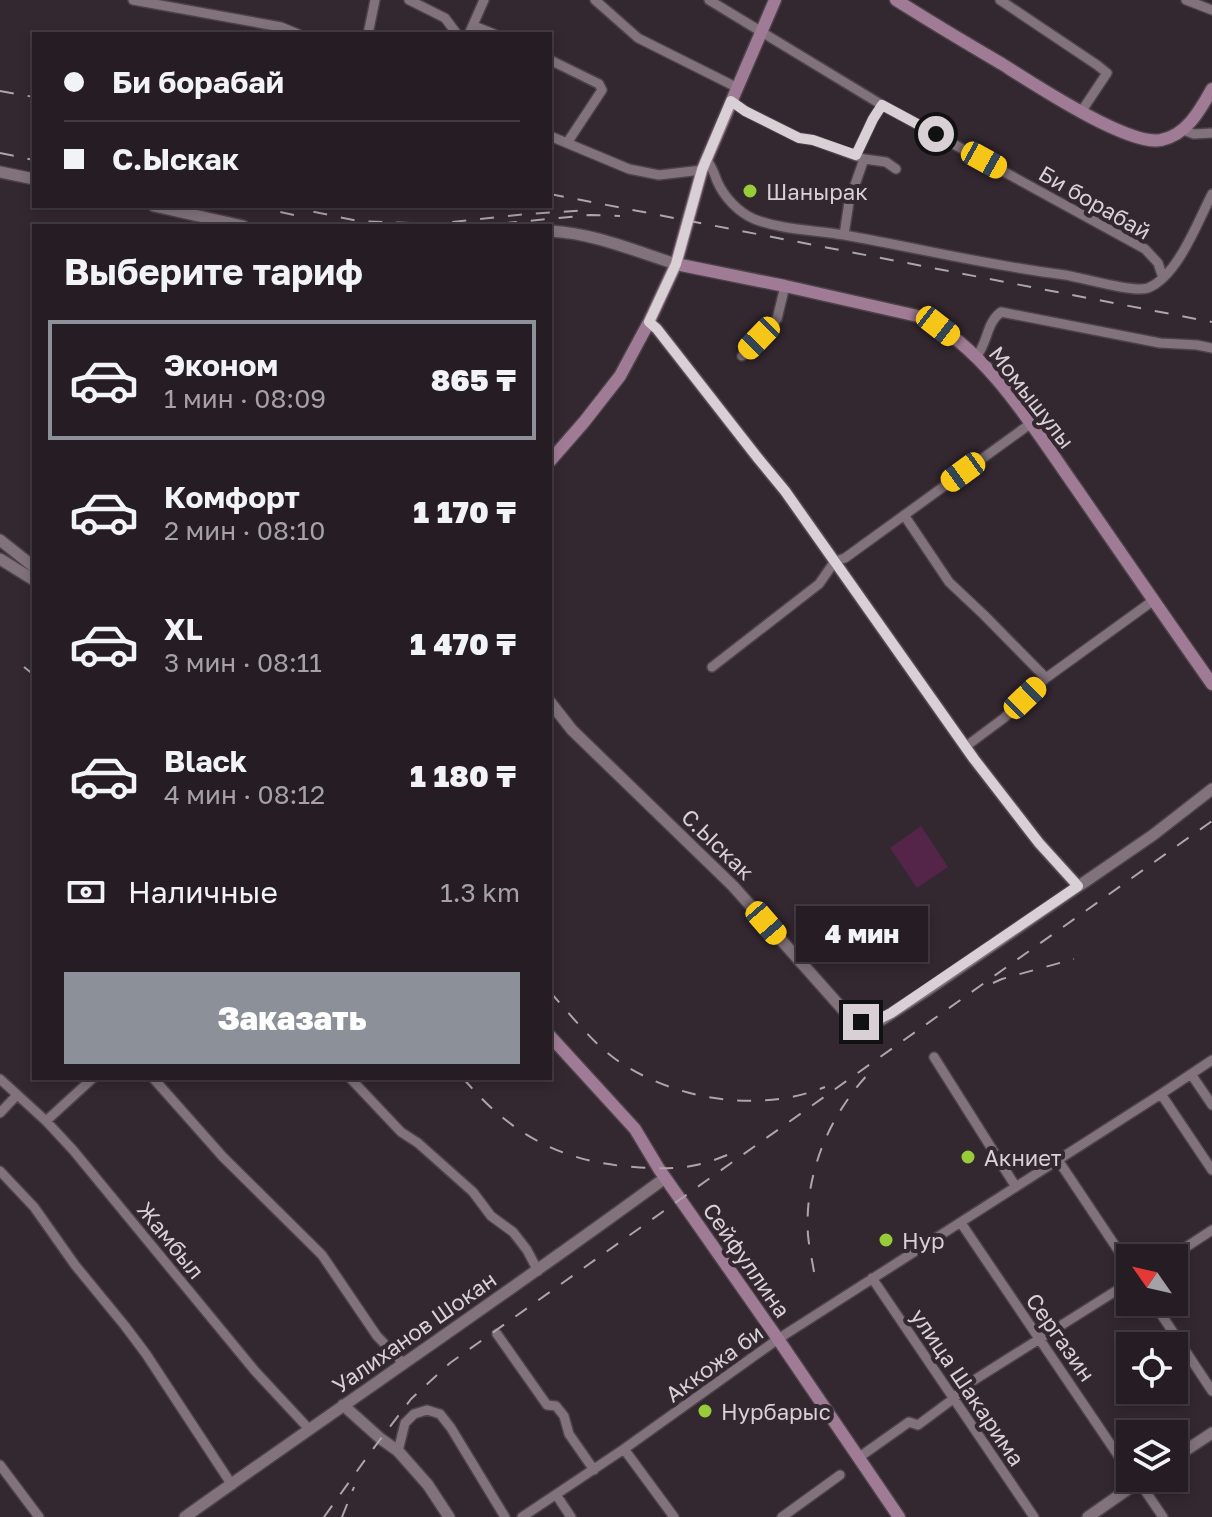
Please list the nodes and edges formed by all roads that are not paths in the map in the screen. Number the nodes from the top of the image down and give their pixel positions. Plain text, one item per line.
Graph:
1 (133, 0) edge
2 (375, 0) edge
3 (409, 0) edge
4 (484, 0) edge
5 (595, 0) edge
6 (709, 0) edge
7 (775, 0) edge
8 (896, 0) edge
9 (1000, 0) edge
10 (1186, 0) edge
11 (1212, 10) edge
12 (472, 30) edge
13 (761, 31) junction
14 (293, 32) edge
15 (368, 32) edge
16 (456, 32) edge
17 (552, 61) edge
18 (736, 87) junction
19 (1212, 89) edge
20 (731, 101) junction
21 (882, 105) junction
22 (1081, 112) junction
23 (1183, 130) junction
24 (1212, 133) edge
25 (552, 137) edge
26 (567, 143) junction
27 (860, 157) junction
28 (704, 165) junction
29 (896, 169) dead end
30 (0, 172) edge
31 (32, 179) edge
32 (1212, 194) edge
33 (163, 208) edge
34 (234, 224) edge
35 (552, 231) edge
36 (844, 235) junction
37 (676, 264) junction
38 (1163, 278) junction
39 (785, 286) junction
40 (649, 322) junction
41 (1212, 348) edge
42 (742, 356) dead end
43 (976, 357) junction
44 (1030, 424) junction
45 (552, 459) edge
46 (904, 515) junction
47 (0, 540) edge
48 (0, 559) edge
49 (835, 561) junction
50 (32, 565) edge
51 (32, 579) edge
52 (1154, 600) junction
53 (712, 667) dead end
54 (1046, 678) junction
55 (1212, 684) edge
56 (552, 705) edge
57 (965, 747) junction
58 (1212, 789) edge
59 (1078, 886) junction
60 (552, 1038) edge
61 (934, 1057) dead end
62 (1212, 1060) edge
63 (1191, 1074) junction
64 (0, 1079) edge
65 (91, 1080) edge
66 (155, 1080) edge
67 (352, 1080) edge
68 (1161, 1094) junction
69 (17, 1095) junction
70 (1212, 1105) edge
71 (0, 1113) edge
72 (46, 1121) junction
73 (1058, 1160) junction
74 (1212, 1170) edge
75 (0, 1171) edge
76 (665, 1178) junction
77 (1016, 1187) junction
78 (961, 1223) junction
79 (1212, 1230) edge
80 (1188, 1246) edge
81 (1116, 1247) edge
82 (538, 1271) junction
83 (872, 1278) junction
84 (1116, 1291) edge
85 (1162, 1316) edge
86 (497, 1334) dead end
87 (778, 1339) junction
88 (1039, 1339) junction
89 (403, 1363) junction
90 (1212, 1391) edge
91 (953, 1399) junction
92 (343, 1405) junction
93 (309, 1429) junction
94 (1212, 1433) edge
95 (1116, 1448) edge
96 (624, 1449) junction
97 (1188, 1449) edge
98 (398, 1451) junction
99 (858, 1458) junction
100 (0, 1465) edge
101 (594, 1470) junction
102 (840, 1475) dead end
103 (232, 1485) junction
104 (1119, 1492) edge
105 (1146, 1492) edge
106 (557, 1496) junction
107 (39, 1517) edge
108 (185, 1517) edge
109 (449, 1517) edge
110 (505, 1517) edge
111 (522, 1517) edge
112 (571, 1517) edge
113 (674, 1517) edge
114 (782, 1517) edge
115 (899, 1517) edge
116 (1034, 1517) edge
117 (1088, 1517) edge
118 (1163, 1517) edge

1 - 14 street
2 - 15 street
3 - 16 street
4 - 12 street
5 - 18 street
6 - 13 street, Би борабай
7 - 13 main road
8 - 22 main road
9 - 22 street
10 - 11 street
13 - 18 main road
13 - 21 street, Би борабай
17 - 26 street
18 - 20 main road
19 - 23 main road
20 - 27 street
20 - 28 main road
21 - 27 street
21 - 38 street, Би борабай
22 - 23 main road
23 - 24 street
25 - 26 street
26 - 28 street
27 - 29 street
27 - 36 street
28 - 36 street
28 - 37 main road
30 - 31 street
32 - 38 street
33 - 34 street
35 - 37 street
36 - 38 street
37 - 39 main road, Момышулы
37 - 40 main road
39 - 42 street
39 - 43 main road, Момышулы
40 - 45 main road
40 - 49 street
41 - 43 street
43 - 44 main road, Момышулы
44 - 46 street
44 - 52 main road, Момышулы
46 - 49 street
46 - 54 street
47 - 50 street
48 - 51 street
49 - 53 street
49 - 57 street
52 - 54 street
52 - 55 main road, Момышулы
54 - 57 street
56 - 59 street, С.Ыскак
57 - 59 street
58 - 59 street, С.Ыскак
60 - 76 main road, Сейфуллина
61 - 77 street
62 - 63 street, Аккожа би
63 - 68 street, Аккожа би
63 - 70 street
64 - 69 street, Жамбыл
65 - 72 street
66 - 89 street
67 - 82 street
68 - 73 street, Аккожа би
68 - 74 street
69 - 71 street
69 - 72 street, Жамбыл
72 - 93 street, Жамбыл
73 - 77 street, Аккожа би
73 - 81 street
75 - 103 street
76 - 82 street, Уалиханов Шокан
76 - 87 main road, Сейфуллина
77 - 78 street, Аккожа би
78 - 83 street, Аккожа би
78 - 88 street, Сергазин
79 - 80 street
82 - 89 street, Уалиханов Шокан
83 - 87 street, Аккожа би
83 - 91 street, улица Шакарима
84 - 88 street
85 - 90 street
86 - 101 street
87 - 96 street, Аккожа би
87 - 99 main road, Сейфуллина
88 - 91 street
88 - 95 street, Сергазин
89 - 92 street, Уалиханов Шокан
91 - 99 street
91 - 116 street, улица Шакарима
92 - 93 street, Уалиханов Шокан
92 - 98 street
93 - 103 street, Уалиханов Шокан
94 - 97 street
96 - 101 street, Аккожа би
96 - 113 street
98 - 109 street
98 - 110 street
99 - 115 main road, Сейфуллина
100 - 107 street
101 - 106 street, Аккожа би
102 - 114 street
103 - 108 street, Уалиханов Шокан
104 - 117 street
105 - 118 street, Сергазин
106 - 111 street, Аккожа би
106 - 112 street

